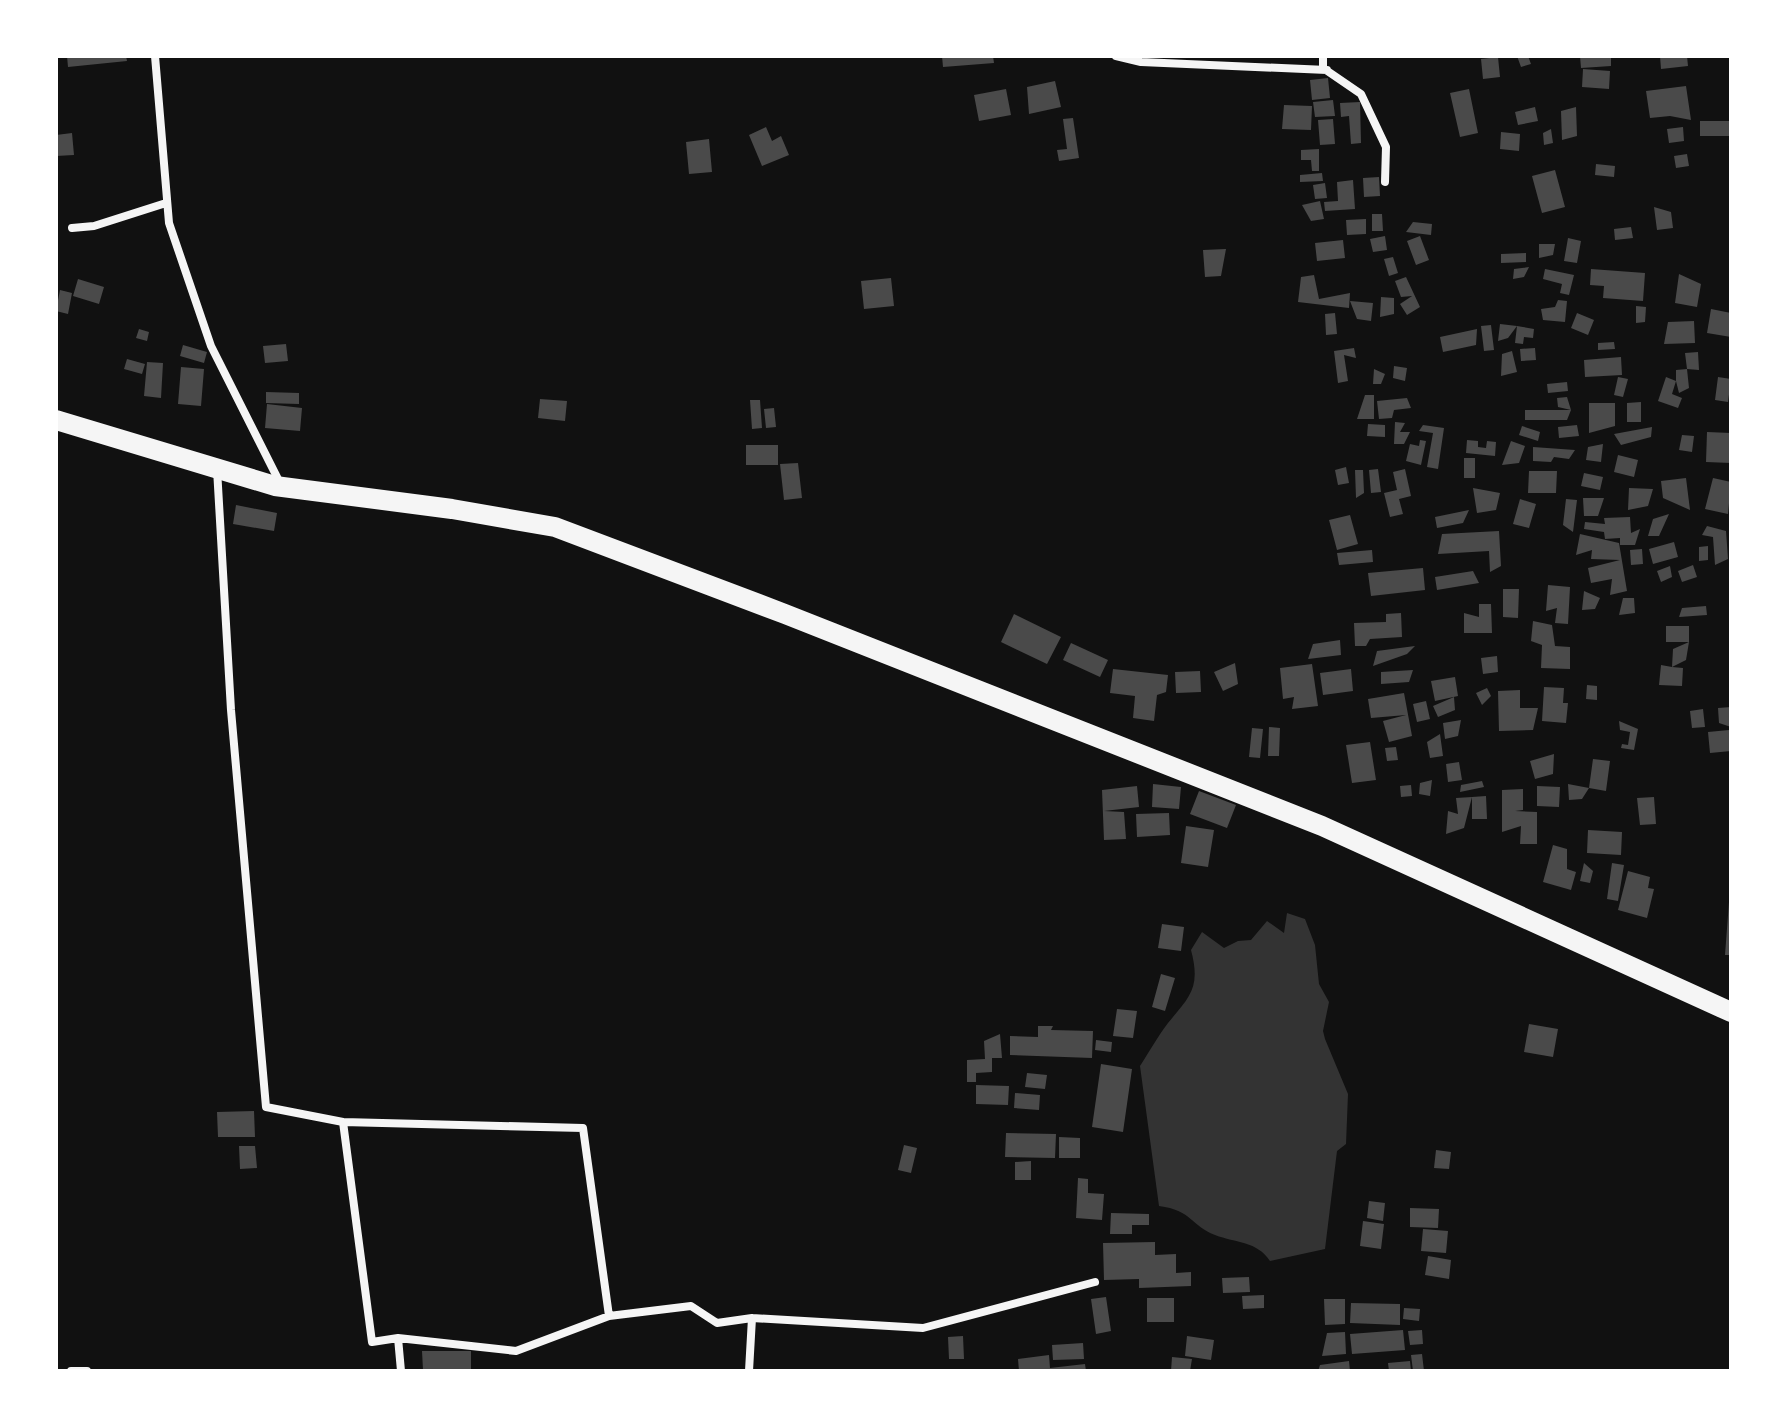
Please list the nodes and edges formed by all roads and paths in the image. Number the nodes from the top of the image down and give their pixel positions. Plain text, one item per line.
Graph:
1 (155, 56) edge
2 (1116, 56) edge
3 (1323, 56) edge
4 (1327, 70) junction
5 (1385, 182) dead end
6 (166, 203) junction
7 (72, 228) dead end
8 (56, 420) edge
9 (217, 468) junction
10 (282, 487) junction
11 (1731, 1012) edge
12 (343, 1122) junction
13 (1095, 1282) dead end
14 (609, 1316) junction
15 (752, 1318) junction
16 (398, 1338) junction
17 (71, 1371) edge
18 (87, 1371) edge
19 (401, 1371) edge
20 (749, 1371) edge

1 - 6 street
2 - 4 street
3 - 4 street
4 - 5 street
6 - 7 street
6 - 10 street
8 - 9 main road
9 - 10 main road
9 - 12 street
10 - 11 main road
12 - 14 street
12 - 16 street
13 - 15 street
14 - 15 street
14 - 16 street
15 - 20 street
16 - 19 street
17 - 18 street

